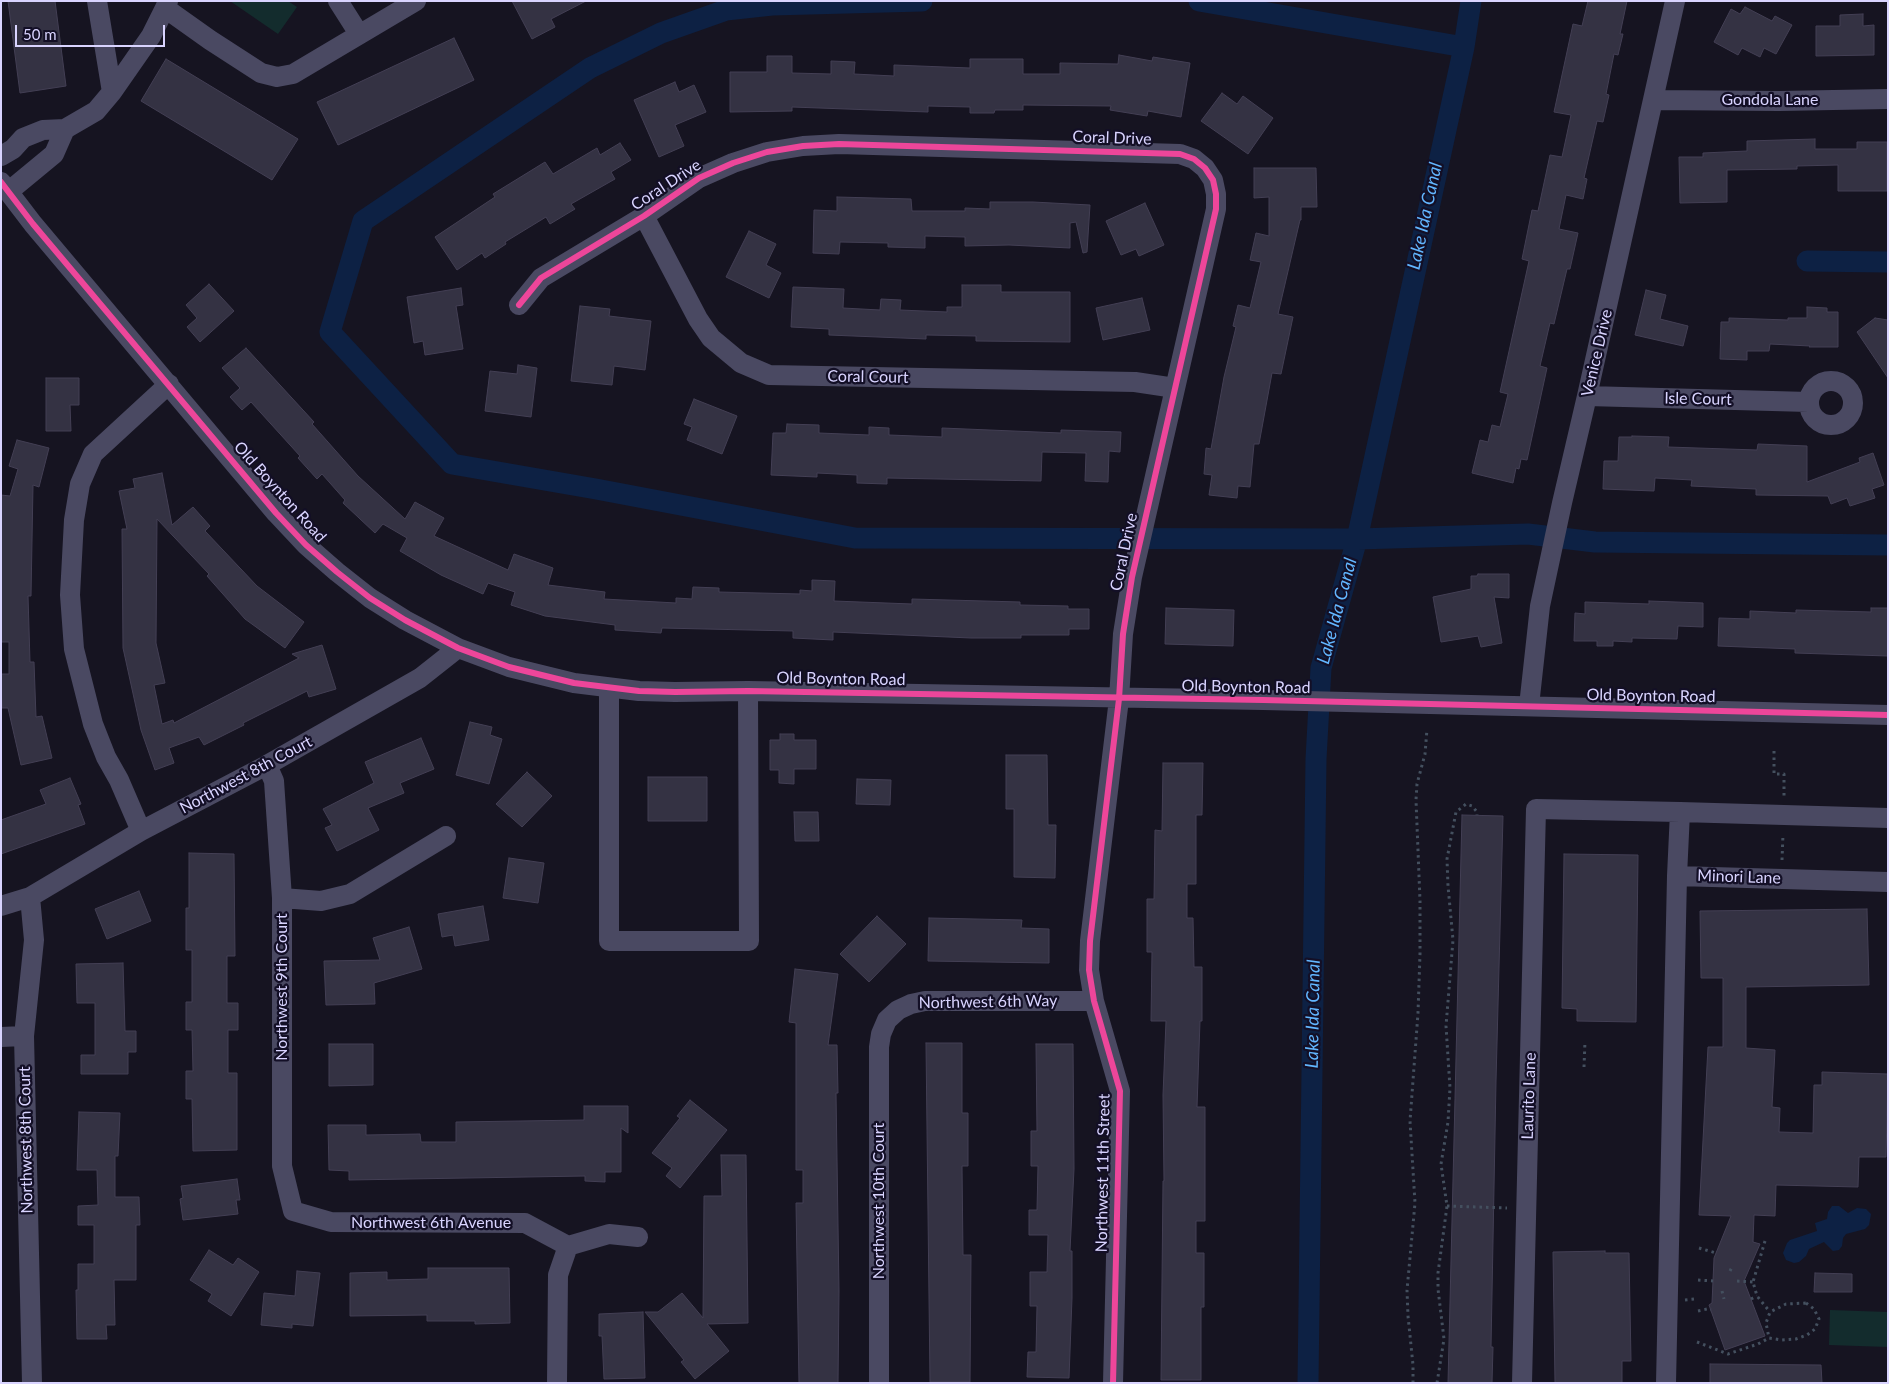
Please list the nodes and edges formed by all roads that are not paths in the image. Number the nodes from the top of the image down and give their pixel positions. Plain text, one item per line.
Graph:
1 (97, 1) edge
2 (338, 1) edge
3 (416, 1) edge
4 (1675, 1) edge
5 (166, 4) edge
6 (359, 34) junction
7 (112, 92) junction
8 (1888, 99) edge
9 (1653, 100) junction
10 (65, 129) junction
11 (1, 156) edge
12 (5, 187) edge
13 (644, 216) junction
14 (518, 305) dead end
15 (170, 384) junction
16 (1175, 388) junction
17 (1587, 396) junction
18 (1809, 402) dead end
19 (458, 648) junction
20 (609, 688) junction
21 (748, 691) junction
22 (1119, 699) junction
23 (1529, 706) junction
24 (1888, 715) edge
25 (267, 766) junction
26 (1680, 812) junction
27 (1888, 818) edge
28 (141, 831) junction
29 (446, 836) dead end
30 (1678, 876) junction
31 (1888, 882) edge
32 (30, 897) junction
33 (282, 898) junction
34 (1, 906) edge
35 (1094, 1001) junction
36 (887, 1020) joint
37 (24, 1036) junction
38 (1, 1037) edge
39 (292, 1209) joint
40 (638, 1237) dead end
41 (568, 1246) junction
42 (32, 1383) edge
43 (556, 1383) edge
44 (879, 1383) edge
45 (1112, 1383) edge
46 (1522, 1383) edge
47 (1666, 1383) edge

1 - 7 street
2 - 6 street
3 - 6 street
4 - 9 street, Venice Drive
5 - 6 street
5 - 7 street
7 - 10 street
8 - 9 street, Gondola Lane
9 - 17 street, Venice Drive
10 - 11 street
10 - 12 street
12 - 15 street, Old Boynton Road
13 - 14 street, Coral Drive
13 - 16 street, Coral Court
13 - 16 street, Coral Drive
15 - 19 street, Old Boynton Road
15 - 28 street
16 - 22 street, Coral Drive
17 - 18 street, Isle Court
17 - 23 street, Venice Drive
19 - 20 street, Old Boynton Road
19 - 25 street, Northwest 8th Court
20 - 21 street, Old Boynton Road
20 - 21 street
21 - 22 street, Old Boynton Road
22 - 23 street, Old Boynton Road
22 - 35 street, Northwest 11th Street
23 - 24 street, Old Boynton Road
25 - 28 street, Northwest 8th Court
25 - 33 street, Northwest 9th Court
26 - 27 street
26 - 30 street, Minori Lane
26 - 46 street, Laurito Lane
28 - 32 street, Northwest 8th Court
29 - 33 street
30 - 31 street, Minori Lane
30 - 47 street
32 - 34 street, Northwest 8th Court
32 - 37 street, Northwest 8th Court
33 - 39 street, Northwest 9th Court
35 - 36 street, Northwest 6th Way
35 - 45 street, Northwest 11th Street
36 - 44 street, Northwest 10th Court
37 - 38 street
37 - 42 street, Northwest 8th Court
39 - 41 street, Northwest 6th Avenue
40 - 41 street
41 - 43 street

